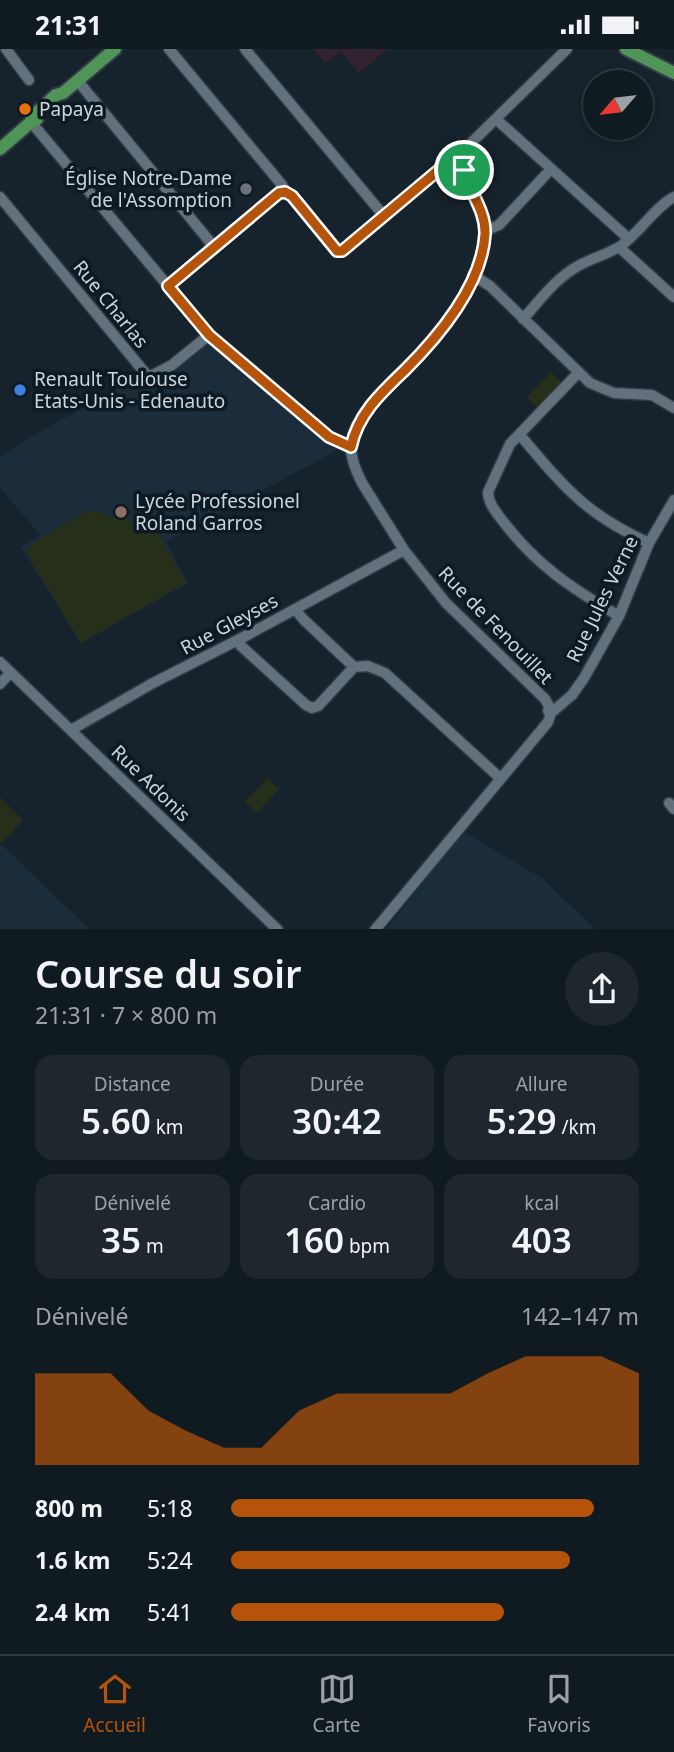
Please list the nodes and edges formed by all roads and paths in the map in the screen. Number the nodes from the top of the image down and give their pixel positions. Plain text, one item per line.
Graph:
1 (6, 49) edge
2 (170, 49) edge
3 (245, 49) edge
4 (567, 49) edge
5 (626, 49) edge
6 (111, 50) edge
7 (674, 73) edge
8 (29, 80) dead end
9 (77, 81) junction
10 (496, 119) junction
11 (31, 122) junction
12 (0, 149) edge
13 (462, 159) junction
14 (551, 169) junction
15 (285, 192) junction
16 (0, 197) edge
17 (674, 197) edge
18 (384, 216) junction
19 (485, 230) junction
20 (629, 239) junction
21 (619, 247) junction
22 (215, 248) junction
23 (473, 275) junction
24 (168, 286) junction
25 (674, 297) edge
26 (523, 319) junction
27 (209, 335) junction
28 (578, 373) junction
29 (674, 408) edge
30 (520, 435) junction
31 (351, 447) junction
32 (674, 500) edge
33 (649, 543) junction
34 (404, 549) junction
35 (295, 609) junction
36 (618, 616) junction
37 (238, 640) junction
38 (0, 662) edge
39 (354, 667) junction
40 (10, 673) junction
41 (0, 684) edge
42 (552, 709) junction
43 (71, 730) junction
44 (500, 778) junction
45 (278, 929) edge
46 (374, 929) edge

1 - 8 street
2 - 15 street
3 - 18 street
4 - 10 street
5 - 7 main road
6 - 9 main road
9 - 11 main road
9 - 22 street
10 - 13 street
10 - 14 street
11 - 12 main road
11 - 24 street
13 - 18 street
13 - 19 street
14 - 19 street
14 - 20 street
15 - 18 street
15 - 22 street
16 - 27 street, Rue Charlas
17 - 20 street
19 - 23 street
20 - 21 street
21 - 25 street
21 - 26 street
22 - 24 street
23 - 26 street
23 - 31 street
24 - 27 street
26 - 28 street
27 - 31 street
28 - 29 street
28 - 30 street
30 - 33 street
30 - 36 street
31 - 34 street, Rue de Fenouillet
32 - 33 street, Rue Jules Verne
33 - 36 street, Rue Jules Verne
34 - 35 street, Rue Gleyses
34 - 42 street, Rue de Fenouillet
35 - 37 street, Rue Gleyses
35 - 39 street
36 - 42 street, Rue Jules Verne
37 - 39 street
37 - 43 street, Rue Gleyses
38 - 40 street, Rue Adonis
39 - 44 street
40 - 41 street
40 - 43 street, Rue Adonis
42 - 44 street, Rue de Fenouillet
43 - 45 street, Rue Adonis
44 - 46 street, Rue de Fenouillet

